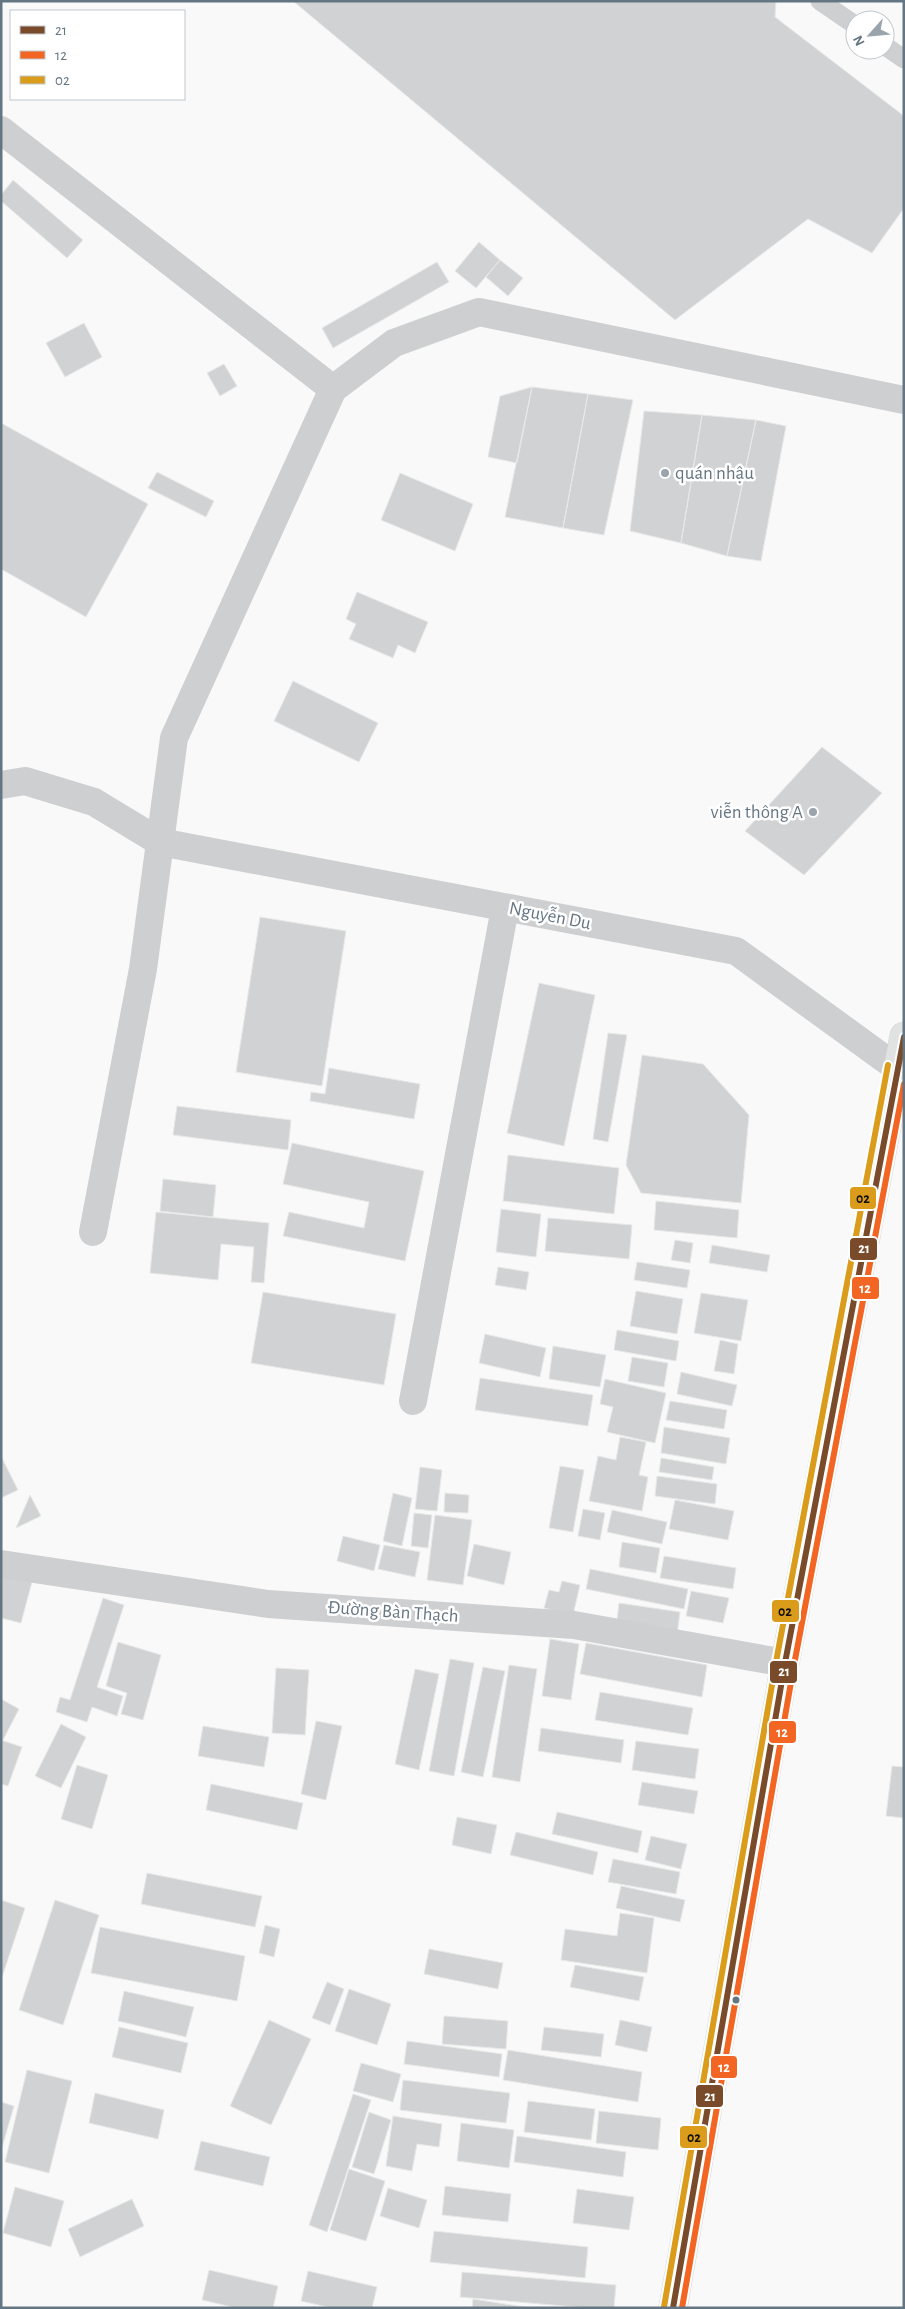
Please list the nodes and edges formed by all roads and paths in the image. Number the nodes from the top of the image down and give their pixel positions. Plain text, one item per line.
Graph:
1 (820, 1) edge
2 (845, 18) edge
3 (1, 130) edge
4 (333, 389) junction
5 (904, 400) edge
6 (1, 785) edge
7 (160, 842) junction
8 (505, 908) junction
9 (904, 1036) edge
10 (900, 1070) edge
11 (93, 1232) dead end
12 (413, 1401) dead end
13 (1, 1564) edge
14 (785, 1663) junction
15 (673, 2308) edge

1 - 2 lane
3 - 4 street
4 - 5 street
4 - 7 street
6 - 7 street
7 - 8 street, Nguyễn Du
7 - 11 street
8 - 10 street, Nguyễn Du
8 - 12 street
9 - 10 main road
10 - 14 main road
13 - 14 street, Đường Bàn Thạch
14 - 15 main road

